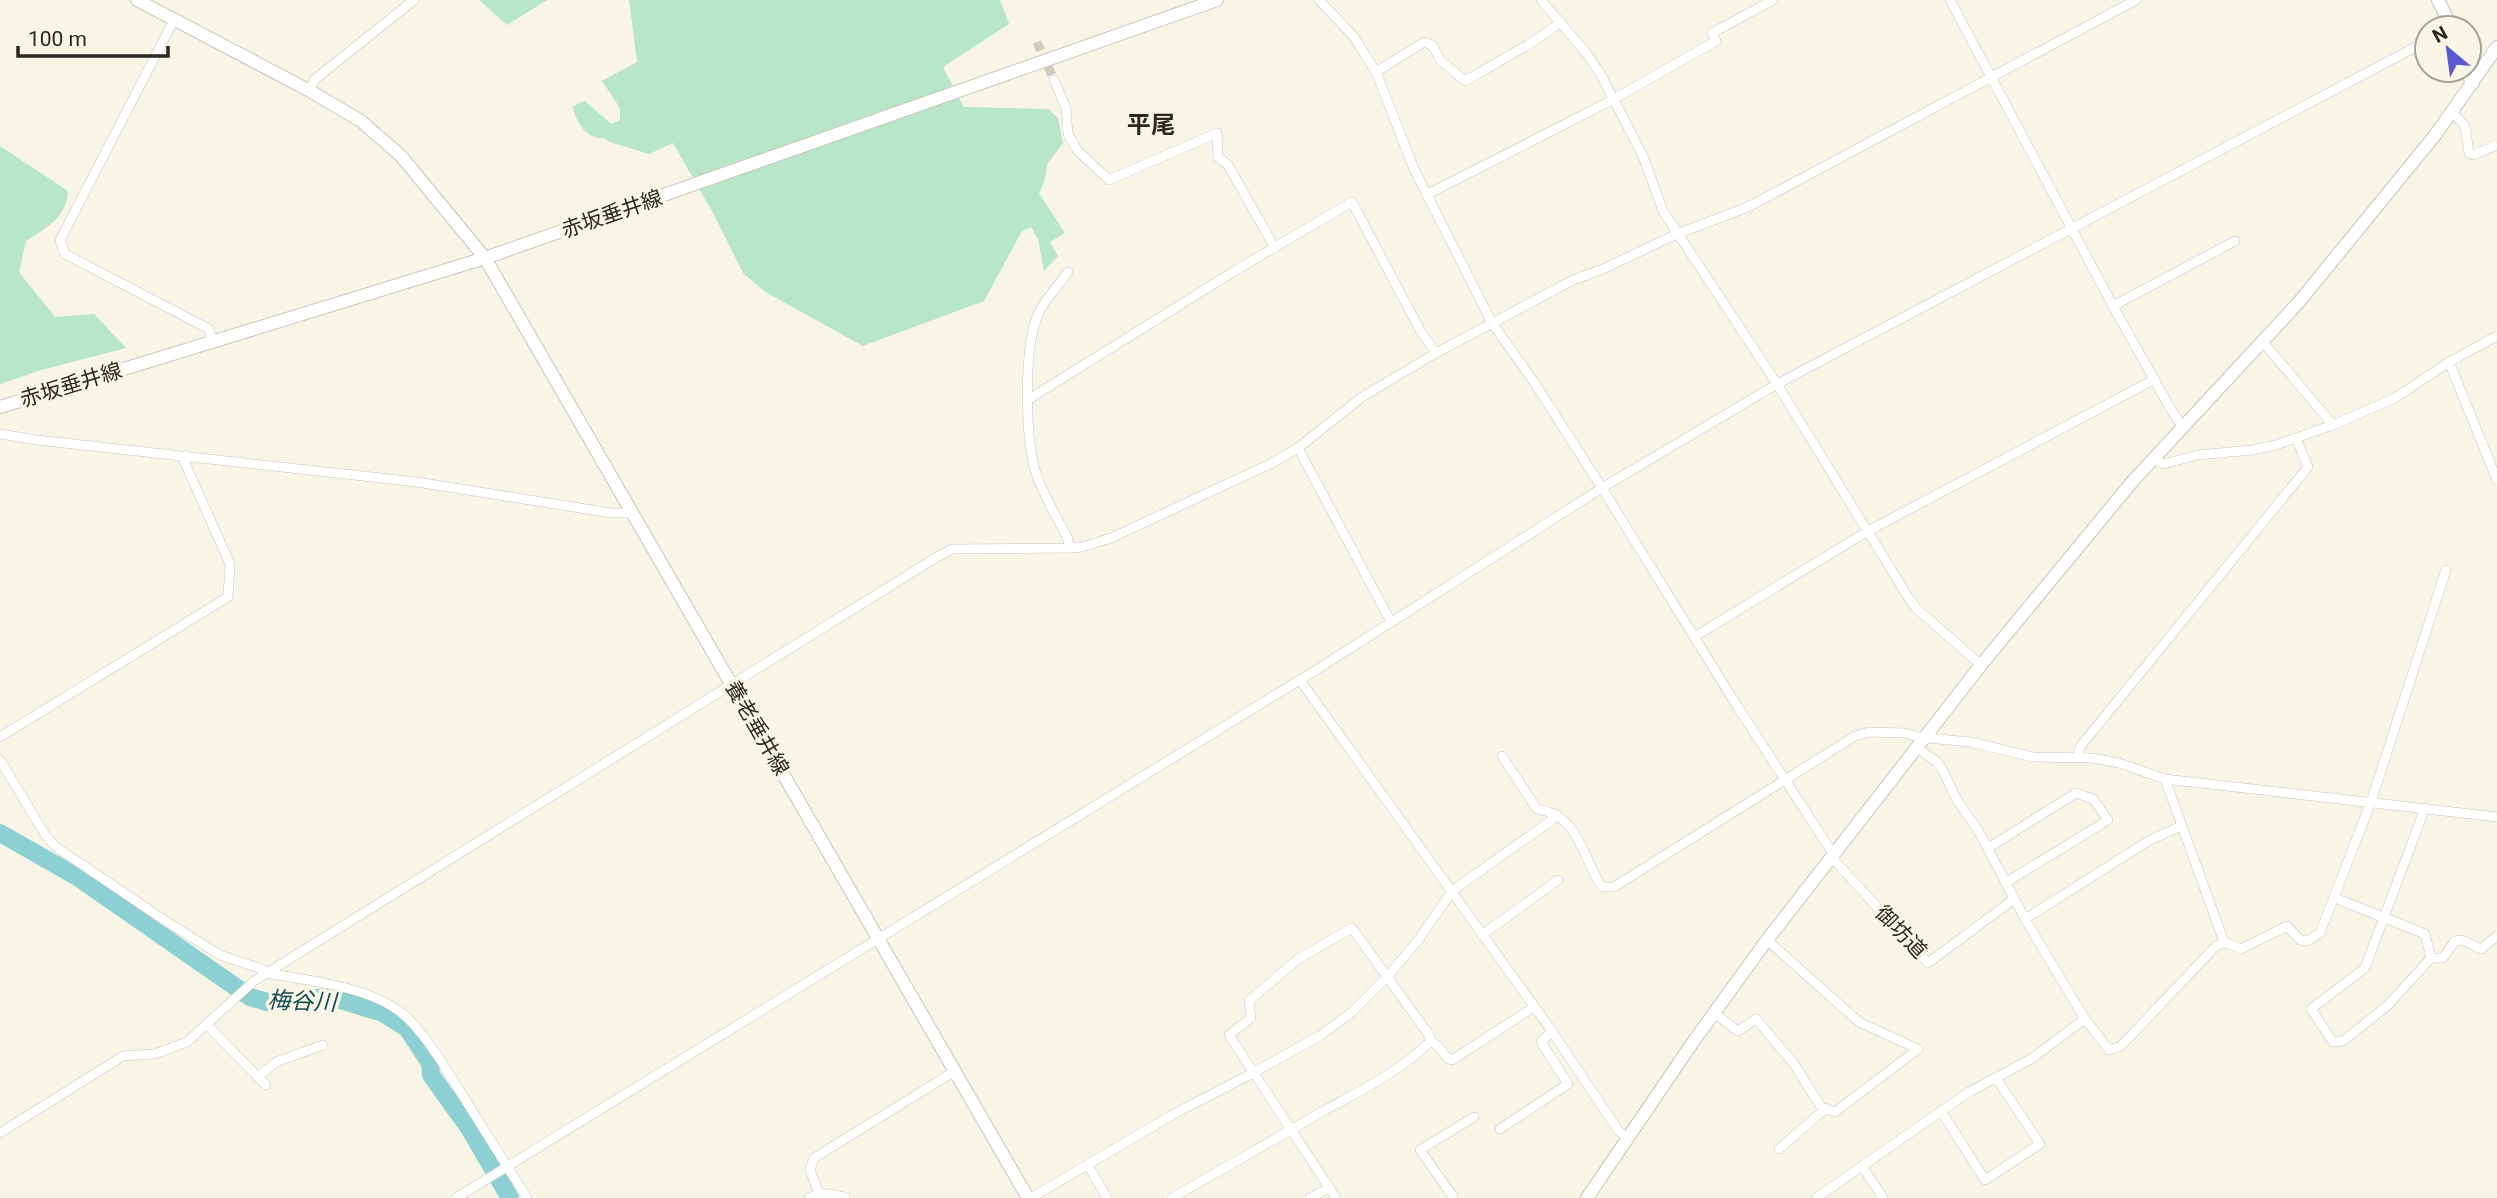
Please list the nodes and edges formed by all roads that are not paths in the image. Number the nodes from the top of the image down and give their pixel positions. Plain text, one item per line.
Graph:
1 (137, 0) edge
2 (414, 0) edge
3 (1217, 0) edge
4 (1318, 0) edge
5 (1541, 0) edge
6 (1773, 0) edge
7 (1950, 0) edge
8 (2136, 0) edge
9 (174, 20) junction
10 (1562, 22) junction
11 (2497, 47) edge
12 (2413, 48) edge
13 (2483, 68) edge
14 (1376, 72) junction
15 (1992, 78) junction
16 (1054, 80) tunnel mouth
17 (2472, 84) edge
18 (310, 90) junction
19 (1612, 100) junction
20 (2453, 113) junction
21 (2497, 145) edge
22 (1428, 194) junction
23 (2073, 230) junction
24 (1677, 234) junction
25 (2235, 241) dead end
26 (1275, 247) junction
27 (485, 258) junction
28 (1068, 272) dead end
29 (2113, 306) junction
30 (1492, 323) junction
31 (2497, 336) edge
32 (212, 342) junction
33 (2263, 342) junction
34 (1436, 353) junction
35 (2449, 362) junction
36 (2155, 379) junction
37 (1777, 384) junction
38 (1029, 399) junction
39 (0, 407) edge
40 (2333, 425) junction
41 (2183, 428) junction
42 (0, 434) edge
43 (2296, 438) junction
44 (1298, 448) junction
45 (186, 455) junction
46 (2154, 459) junction
47 (2497, 480) edge
48 (1602, 488) junction
49 (632, 513) junction
50 (1868, 531) junction
51 (1070, 548) junction
52 (2445, 570) dead end
53 (1391, 622) junction
54 (1694, 637) junction
55 (1981, 665) junction
56 (1300, 680) junction
57 (732, 684) junction
58 (0, 737) edge
59 (1926, 737) junction
60 (1917, 748) junction
61 (1502, 756) dead end
62 (2078, 756) junction
63 (0, 760) edge
64 (2165, 779) junction
65 (1784, 780) junction
66 (2371, 802) junction
67 (2425, 808) junction
68 (1556, 814) junction
69 (2497, 817) edge
70 (2180, 826) junction
71 (1987, 849) junction
72 (1833, 855) junction
73 (1558, 880) dead end
74 (2005, 883) junction
75 (1452, 891) junction
76 (2335, 898) junction
77 (2014, 899) junction
78 (2384, 917) junction
79 (2025, 919) junction
80 (1482, 935) junction
81 (2497, 936) edge
82 (879, 939) junction
83 (1767, 940) junction
84 (2224, 942) junction
85 (2431, 958) junction
86 (267, 973) junction
87 (1387, 977) junction
88 (1535, 1007) junction
89 (1714, 1013) junction
90 (2085, 1019) junction
91 (207, 1025) junction
92 (1552, 1031) junction
93 (1431, 1041) junction
94 (323, 1045) dead end
95 (955, 1071) junction
96 (1254, 1073) junction
97 (258, 1077) junction
98 (1996, 1078) junction
99 (266, 1085) dead end
100 (1825, 1109) junction
101 (1941, 1111) junction
102 (1474, 1116) dead end
103 (1500, 1129) dead end
104 (1290, 1130) junction
105 (0, 1133) edge
106 (1628, 1139) junction
107 (1779, 1149) dead end
108 (1088, 1165) junction
109 (1862, 1166) junction
110 (506, 1168) junction
111 (1329, 1188) junction
112 (814, 1196) edge
113 (1027, 1197) edge
114 (456, 1198) edge
115 (527, 1198) edge
116 (846, 1198) edge
117 (1107, 1198) edge
118 (1172, 1198) edge
119 (1310, 1198) edge
120 (1336, 1198) edge
121 (1454, 1198) edge
122 (1587, 1198) edge
123 (1816, 1198) edge
124 (1883, 1198) edge

1 - 9 main road, 養老垂井線
2 - 18 street
3 - 27 main road, 赤坂垂井線
4 - 14 street
5 - 10 street
6 - 19 street
7 - 15 street
8 - 15 street
9 - 18 main road, 養老垂井線
9 - 32 street
10 - 14 street
10 - 19 street
11 - 13 main road
12 - 23 street
14 - 22 street
15 - 23 street
15 - 24 street
16 - 26 street
17 - 20 main road
18 - 27 main road, 養老垂井線
19 - 22 street
19 - 24 street
20 - 21 street
20 - 33 main road
22 - 30 street
23 - 29 street
23 - 37 street
24 - 30 street
24 - 37 street
25 - 29 street
26 - 34 street
26 - 38 street
27 - 32 main road, 赤坂垂井線
27 - 49 main road, 養老垂井線
28 - 38 street
29 - 36 street
30 - 34 street
30 - 48 street
31 - 35 street
32 - 39 main road, 赤坂垂井線
33 - 40 street
33 - 41 main road
34 - 44 street
35 - 40 street
35 - 47 street
36 - 41 street
36 - 50 street
37 - 48 street
37 - 50 street
38 - 51 street
40 - 43 street
41 - 46 main road
42 - 45 street
43 - 46 street
43 - 62 street
44 - 51 street
44 - 53 street
45 - 49 street
45 - 58 street
46 - 55 main road
48 - 53 street
48 - 54 street
49 - 57 main road, 養老垂井線
50 - 54 street
50 - 55 street
51 - 57 street
52 - 66 street
53 - 56 street
54 - 65 street
55 - 59 main road
56 - 75 street
56 - 82 street
57 - 82 main road, 養老垂井線
57 - 86 street
59 - 60 main road
59 - 62 street
59 - 65 street
60 - 71 street
60 - 72 main road
61 - 68 street
62 - 64 street
63 - 86 street
64 - 66 street
64 - 70 street
65 - 68 street
65 - 72 street
66 - 67 street
66 - 76 street
67 - 69 street
67 - 78 street
68 - 75 street
70 - 79 street
70 - 84 street
71 - 74 street
71 - 74 street
72 - 77 street, 御坊道
72 - 83 main road
73 - 80 street
74 - 77 street
75 - 80 street
75 - 87 street
76 - 78 street
76 - 84 street
77 - 79 street
78 - 85 street
78 - 85 street
79 - 90 street
80 - 88 street
81 - 85 street
82 - 95 main road, 養老垂井線
82 - 110 street
83 - 89 main road
83 - 100 street
84 - 90 street
86 - 91 street
86 - 110 street
87 - 93 street
87 - 96 street
87 - 96 street
88 - 92 street
88 - 93 street
89 - 100 street
89 - 106 main road
90 - 98 street
91 - 97 street
91 - 105 street
92 - 103 street
92 - 106 street
93 - 104 street
94 - 97 street
95 - 112 street
95 - 113 main road, 養老垂井線
96 - 104 street
96 - 108 street
97 - 99 street
98 - 101 street
98 - 101 street
100 - 107 street
101 - 109 street
102 - 121 street
104 - 111 street
104 - 118 street
106 - 122 main road
108 - 113 street
108 - 117 street
109 - 123 street
109 - 124 street
110 - 114 street
110 - 115 street
111 - 119 street
111 - 120 street
112 - 116 street

